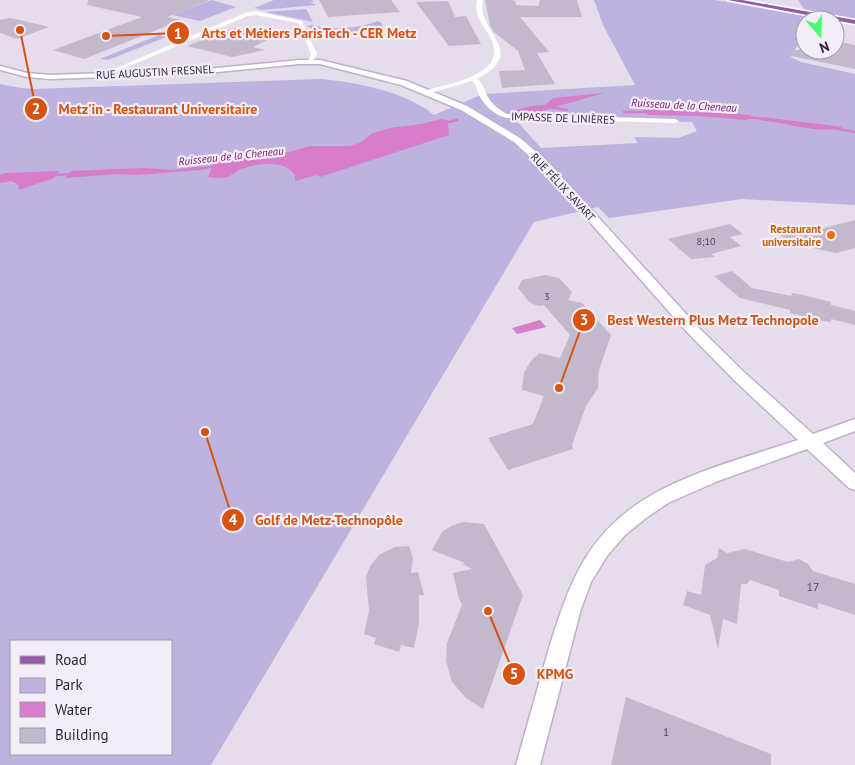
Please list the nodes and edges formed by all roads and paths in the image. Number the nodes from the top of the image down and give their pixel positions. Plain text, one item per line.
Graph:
1 (480, 0) edge
2 (731, 0) edge
3 (855, 22) edge
4 (311, 62) junction
5 (0, 68) edge
6 (111, 75) junction
7 (472, 78) junction
8 (430, 92) junction
9 (674, 121) dead end
10 (855, 425) edge
11 (809, 442) junction
12 (855, 484) edge
13 (528, 765) edge

1 - 7 street
2 - 3 main road
4 - 6 street, RUE AUGUSTIN FRESNEL
4 - 6 street
4 - 8 street, RUE FÉLIX SAVART
5 - 6 street, RUE AUGUSTIN FRESNEL
7 - 8 street
7 - 9 street, IMPASSE DE LINIÈRES
8 - 11 street, RUE FÉLIX SAVART
10 - 11 street
11 - 12 street, RUE FÉLIX SAVART
11 - 13 street

